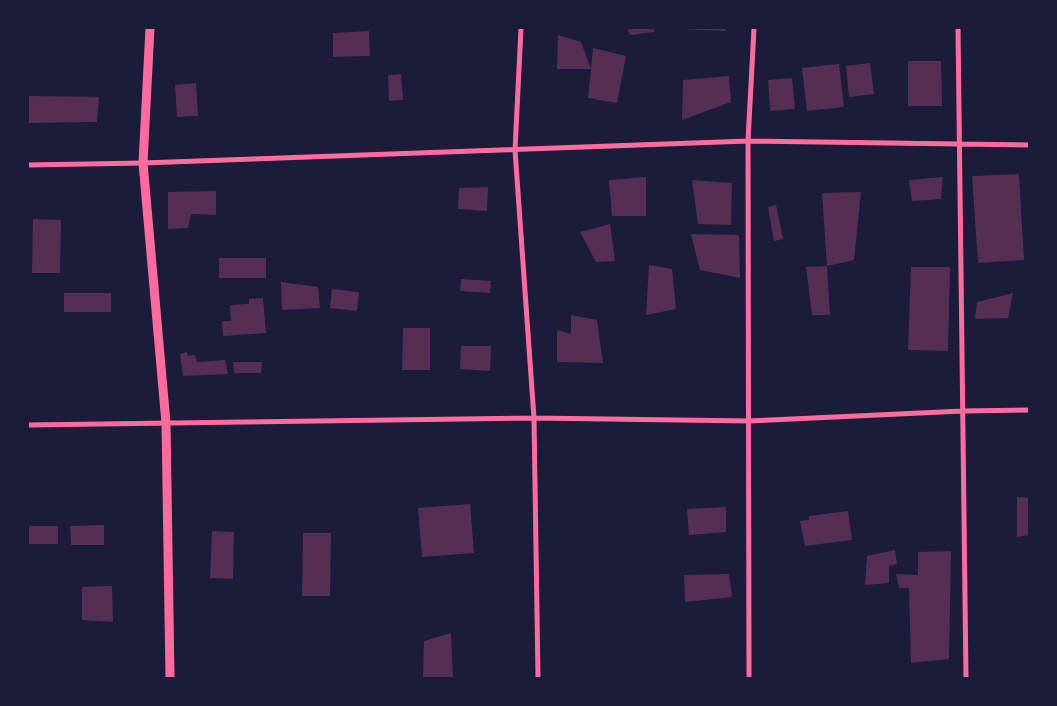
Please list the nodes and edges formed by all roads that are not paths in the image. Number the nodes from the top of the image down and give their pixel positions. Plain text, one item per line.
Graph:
1 (150, 28) edge
2 (521, 28) edge
3 (754, 28) edge
4 (958, 28) edge
5 (748, 142) junction
6 (959, 143) junction
7 (1030, 145) edge
8 (515, 150) junction
9 (143, 163) junction
10 (28, 165) edge
11 (1030, 410) edge
12 (963, 411) junction
13 (534, 418) junction
14 (749, 421) junction
15 (166, 423) junction
16 (28, 425) edge
17 (170, 678) edge
18 (538, 678) edge
19 (749, 678) edge
20 (966, 678) edge

1 - 9 street
2 - 8 street
3 - 5 street
4 - 6 street
5 - 6 street
5 - 8 street
5 - 14 street
6 - 7 street
6 - 12 street
8 - 9 street
8 - 13 street
9 - 10 street
9 - 15 street
11 - 12 street
12 - 14 street
12 - 20 street
13 - 14 street
13 - 15 street
13 - 18 street
14 - 19 street
15 - 16 street
15 - 17 street

